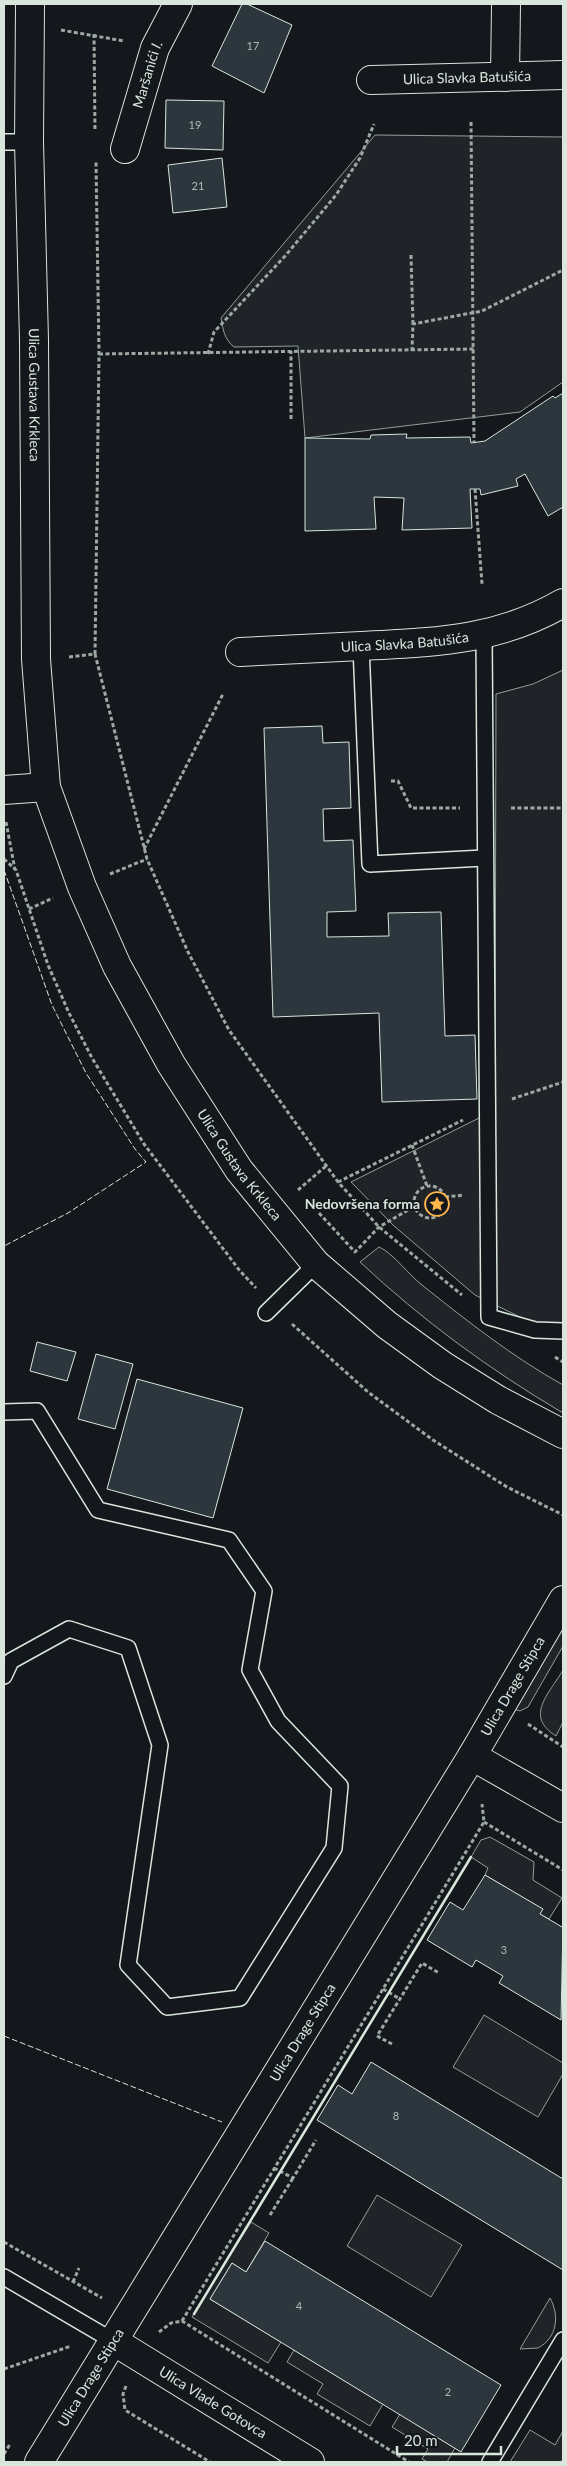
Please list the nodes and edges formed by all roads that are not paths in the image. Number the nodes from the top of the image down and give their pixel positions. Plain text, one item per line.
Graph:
1 (30, 4) edge
2 (178, 4) edge
3 (506, 4) edge
4 (563, 75) edge
5 (506, 77) junction
6 (371, 80) dead end
7 (17, 142) edge
8 (125, 149) dead end
9 (563, 603) edge
10 (484, 635) junction
11 (361, 646) junction
12 (240, 652) dead end
13 (46, 787) junction
14 (4, 790) edge
15 (484, 858) junction
16 (316, 1264) junction
17 (266, 1313) dead end
18 (563, 1331) edge
19 (4, 1412) edge
20 (563, 1434) edge
21 (563, 1600) edge
22 (4, 1676) edge
23 (472, 1756) junction
24 (563, 1808) edge
25 (4, 2277) edge
26 (563, 2340) edge
27 (115, 2342) junction
28 (39, 2462) edge
29 (310, 2462) edge
30 (490, 2462) edge

1 - 7 street, Ulica Gustava Krkleca
2 - 8 street, Maršanići I.
3 - 5 street
4 - 5 street, Ulica Slavka Batušića
5 - 6 street, Ulica Slavka Batušića
7 - 13 street, Ulica Gustava Krkleca
9 - 10 street, Ulica Slavka Batušića
10 - 11 street, Ulica Slavka Batušića
10 - 15 lane
11 - 12 street, Ulica Slavka Batušića
11 - 15 lane
13 - 14 street
13 - 16 street, Ulica Gustava Krkleca
15 - 18 lane
16 - 17 lane
16 - 20 street, Ulica Gustava Krkleca
19 - 22 lane
21 - 23 street, Ulica Drage Stipca
23 - 24 street
23 - 27 street, Ulica Drage Stipca
25 - 27 lane
26 - 30 lane
27 - 28 street, Ulica Drage Stipca
27 - 29 street, Ulica Vlade Gotovca

